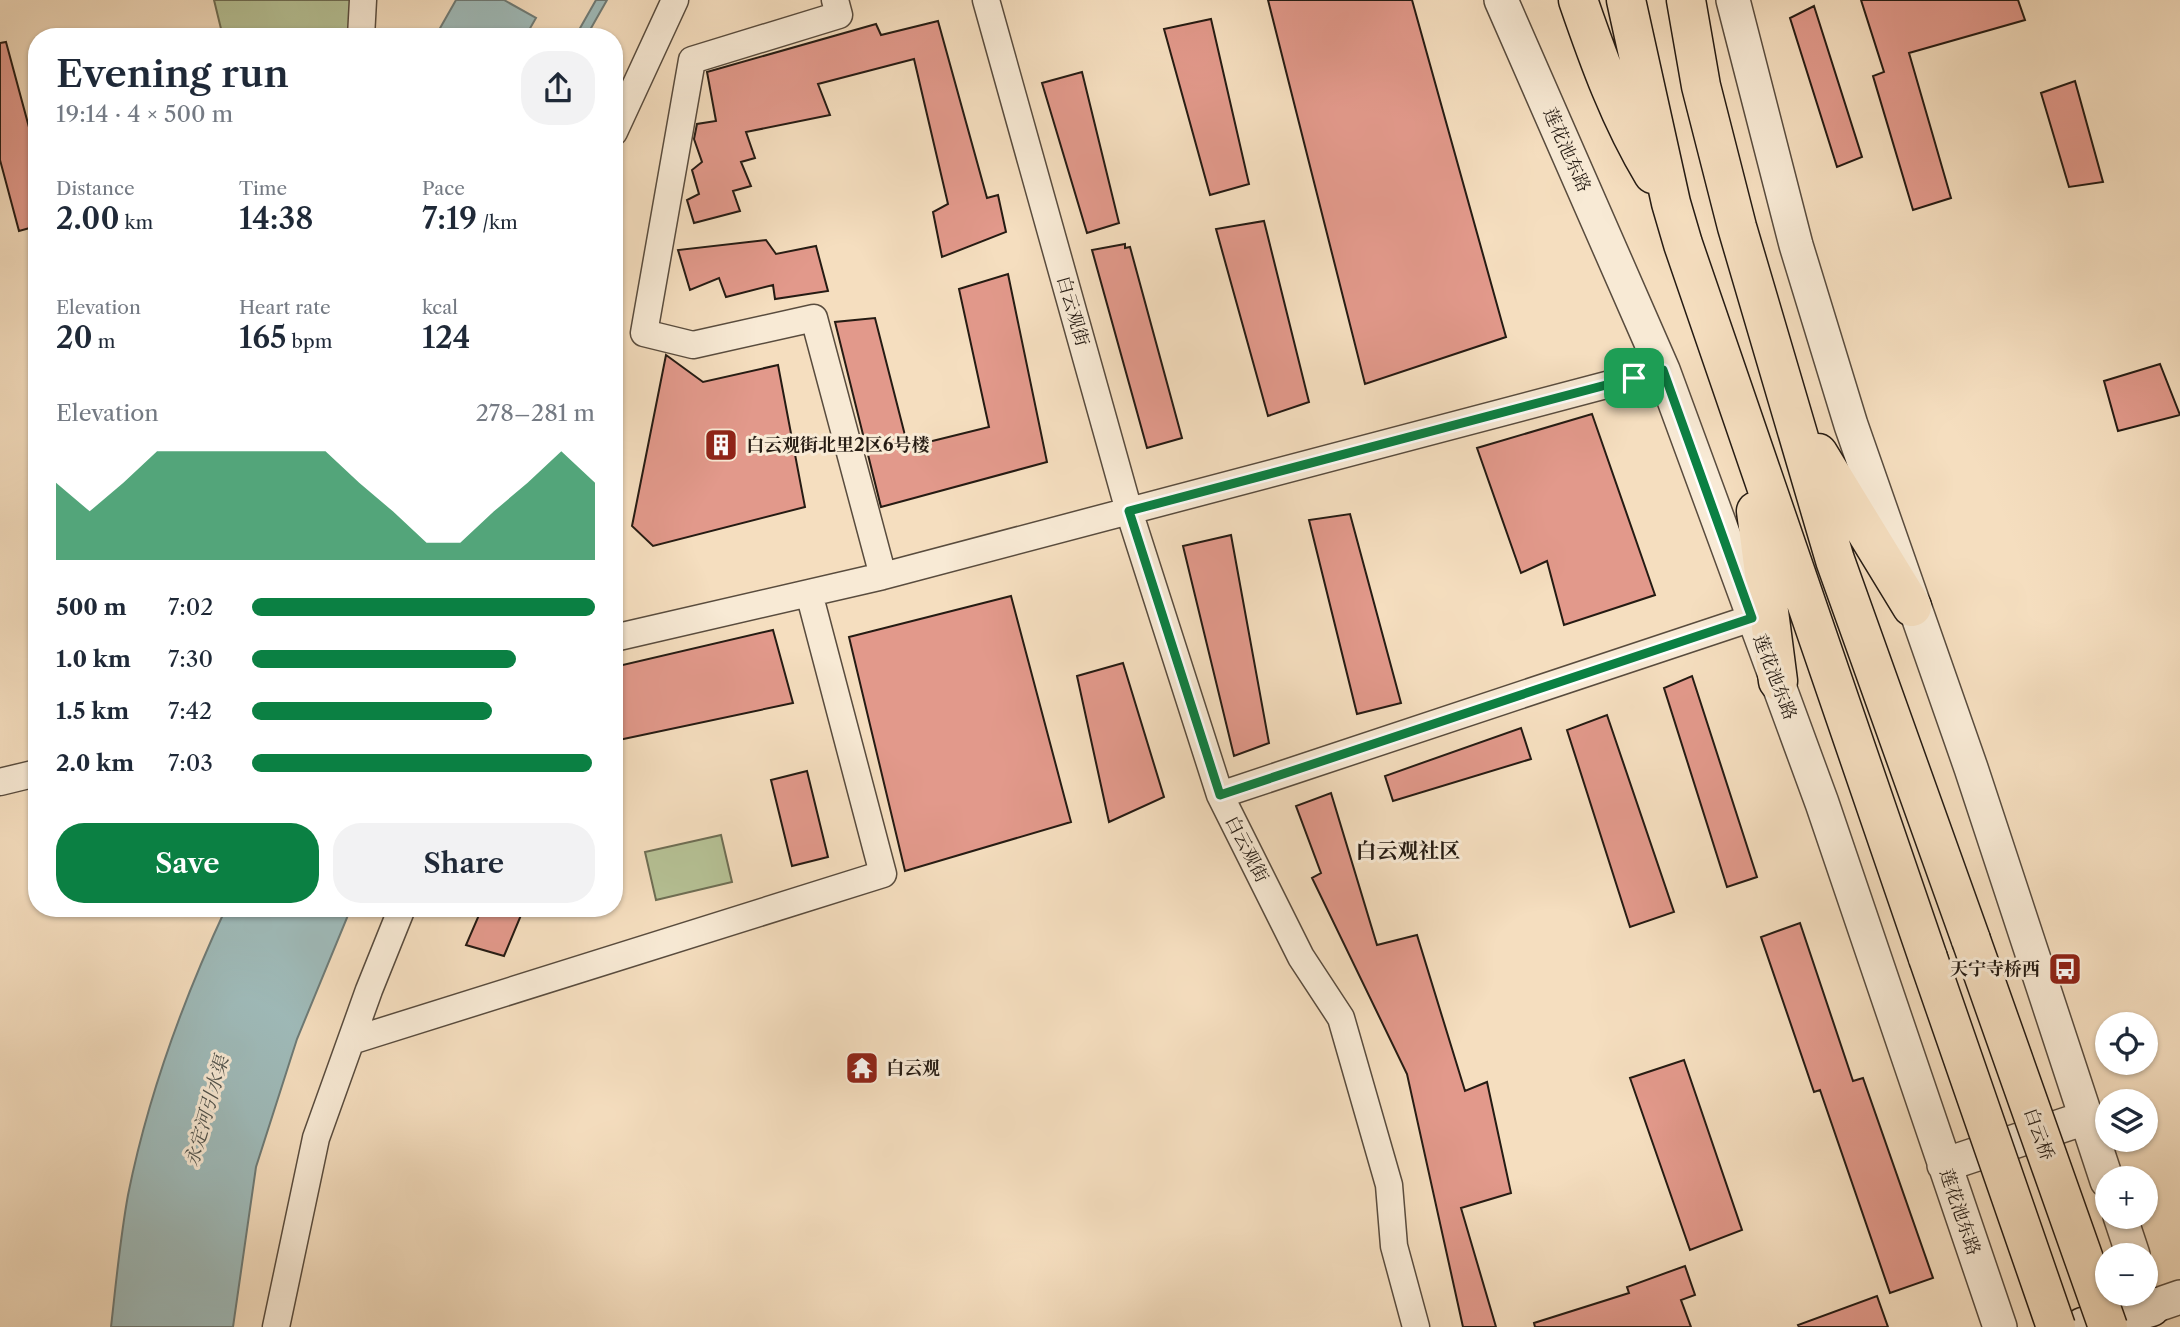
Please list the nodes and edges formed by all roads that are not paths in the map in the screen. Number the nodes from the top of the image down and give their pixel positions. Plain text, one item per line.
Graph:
1 (363, 0) edge
2 (675, 0) edge
3 (835, 0) edge
4 (986, 0) edge
5 (1501, 0) edge
6 (1578, 0) edge
7 (1626, 0) edge
8 (1686, 0) edge
9 (1733, 0) edge
10 (361, 28) edge
11 (623, 113) edge
12 (1671, 203) junction
13 (1663, 370) junction
14 (1793, 411) junction
15 (1746, 433) junction
16 (1129, 511) junction
17 (883, 576) junction
18 (809, 593) junction
19 (1912, 607) junction
20 (1752, 618) junction
21 (623, 636) edge
22 (1778, 681) junction
23 (28, 775) edge
24 (0, 782) edge
25 (1220, 795) junction
26 (399, 917) edge
27 (351, 1041) junction
28 (2085, 1118) junction
29 (1944, 1165) junction
30 (2102, 1166) edge
31 (2159, 1305) edge
32 (276, 1327) edge
33 (1416, 1327) edge
34 (2000, 1327) edge
35 (2056, 1327) edge
36 (2083, 1327) edge
37 (2108, 1327) edge

1 - 10 street
2 - 11 street
3 - 17 street
4 - 16 street, 白云观街
5 - 13 street, 莲花池东路
6 - 12 highway
7 - 12 highway
8 - 14 highway
9 - 19 street
12 - 15 highway
13 - 16 street
13 - 20 street, 莲花池东路
14 - 19 highway
14 - 37 highway, 白云桥, bridge
15 - 22 highway
15 - 35 highway, bridge
16 - 17 street
16 - 25 street, 白云观街
17 - 18 street
18 - 21 street
18 - 27 street
19 - 28 street
20 - 22 street, 莲花池东路
20 - 25 street
22 - 29 street, 莲花池东路
23 - 24 street
25 - 33 street, 白云观街
26 - 27 street
27 - 32 street
28 - 29 street
28 - 30 street
29 - 34 street, 莲花池东路
31 - 36 main road

